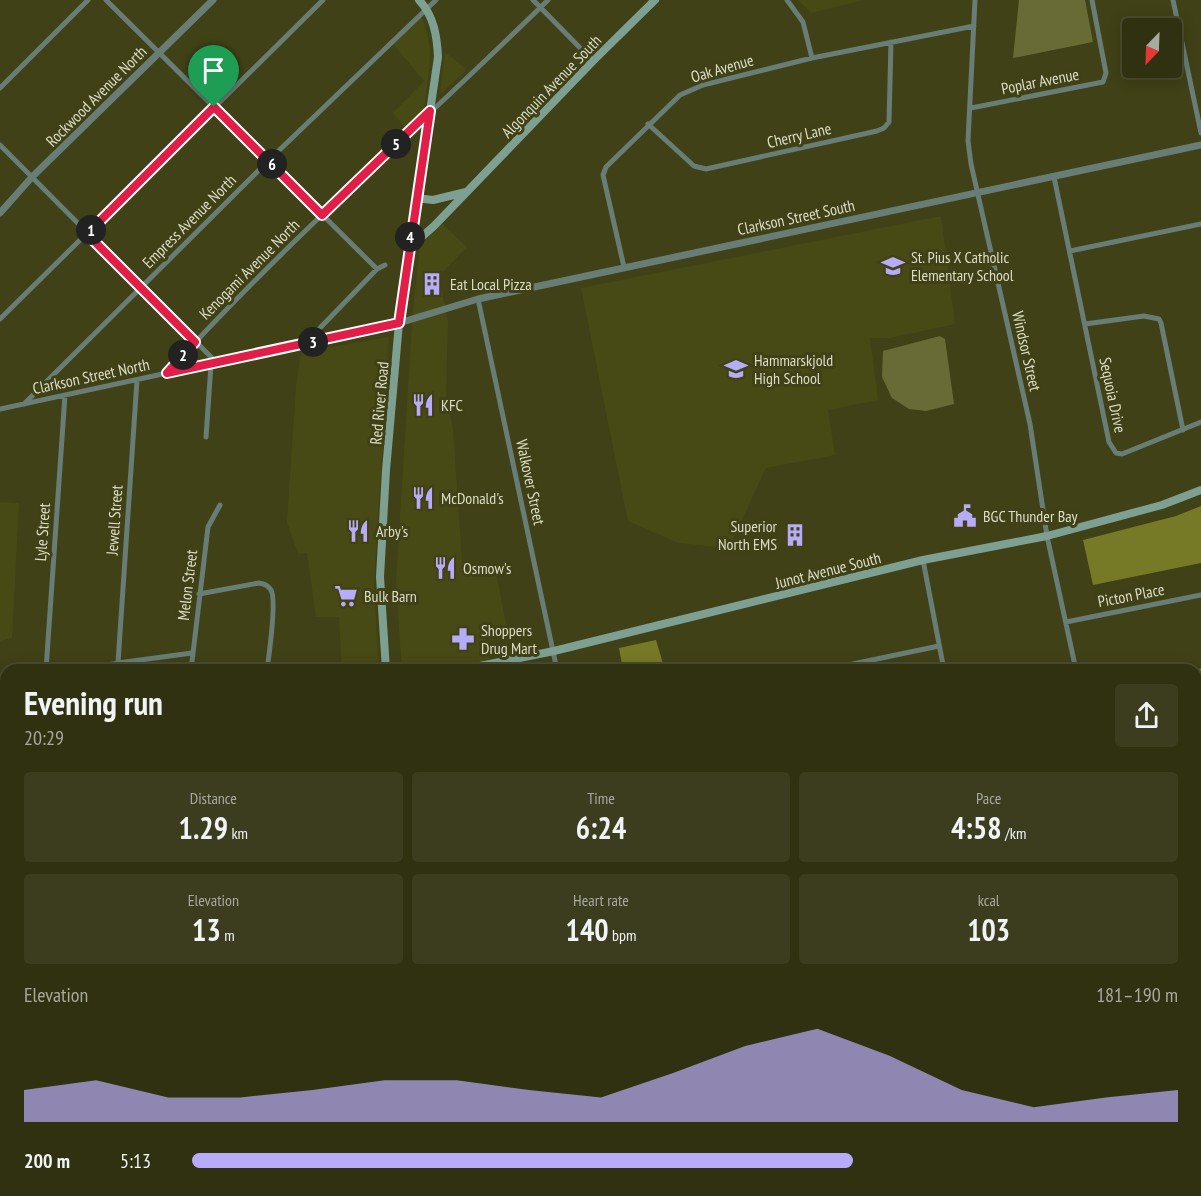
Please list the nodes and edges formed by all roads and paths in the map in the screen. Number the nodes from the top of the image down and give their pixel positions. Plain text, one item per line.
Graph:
1 (88, 0) edge
2 (106, 0) edge
3 (213, 0) edge
4 (323, 0) edge
5 (420, 0) edge
6 (436, 0) edge
7 (533, 0) edge
8 (548, 0) edge
9 (655, 0) edge
10 (787, 0) edge
11 (975, 0) edge
12 (1092, 0) edge
13 (1173, 0) edge
14 (540, 7) junction
15 (427, 9) junction
16 (974, 26) junction
17 (891, 42) junction
18 (159, 51) junction
19 (812, 58) junction
20 (593, 61) junction
21 (0, 88) edge
22 (214, 107) junction
23 (971, 108) junction
24 (430, 111) junction
25 (648, 124) junction
26 (1201, 133) edge
27 (0, 145) edge
28 (1201, 145) edge
29 (269, 160) junction
30 (32, 177) junction
31 (1054, 177) junction
32 (467, 192) junction
33 (977, 193) junction
34 (416, 198) junction
35 (0, 213) edge
36 (322, 215) junction
37 (1201, 224) edge
38 (87, 234) junction
39 (408, 249) junction
40 (1070, 251) junction
41 (385, 265) dead end
42 (624, 267) junction
43 (377, 269) junction
44 (141, 288) junction
45 (478, 299) junction
46 (0, 319) edge
47 (399, 323) junction
48 (1085, 324) junction
49 (195, 342) junction
50 (314, 342) junction
51 (214, 364) junction
52 (167, 373) junction
53 (137, 380) junction
54 (66, 395) junction
55 (24, 404) junction
56 (0, 409) edge
57 (1201, 423) edge
58 (1183, 430) junction
59 (206, 437) dead end
60 (1201, 490) edge
61 (220, 505) dead end
62 (1047, 536) junction
63 (922, 560) junction
64 (199, 594) junction
65 (1201, 595) edge
66 (1066, 622) junction
67 (939, 646) junction
68 (554, 651) junction
69 (192, 653) junction
70 (118, 663) junction
71 (46, 664) edge
72 (113, 664) edge
73 (191, 664) edge
74 (268, 664) edge
75 (387, 664) edge
76 (490, 664) edge
77 (556, 664) edge
78 (853, 664) edge
79 (943, 664) edge
80 (1075, 664) edge

1 - 21 street
2 - 18 street
3 - 18 street, Rockwood Avenue North
4 - 22 street
5 - 15 main road, Red River Road
6 - 15 street, Empress Avenue North
7 - 14 street
8 - 14 street, Kenogami Avenue North
9 - 20 main road, Algonquin Avenue South
10 - 19 street
11 - 16 street, Windsor Street
12 - 23 street, Poplar Avenue
13 - 26 street
14 - 20 street
14 - 24 street, Kenogami Avenue North
15 - 24 main road, Red River Road
15 - 29 street, Empress Avenue North
16 - 17 street, Oak Avenue
16 - 23 street, Windsor Street
17 - 19 street, Oak Avenue
17 - 25 street, Cherry Lane
18 - 22 street
18 - 30 street, Rockwood Avenue North
19 - 25 street, Oak Avenue
20 - 32 main road, Algonquin Avenue South
22 - 29 street
22 - 38 street
23 - 33 street, Windsor Street
24 - 34 main road, Red River Road
24 - 36 street, Kenogami Avenue North
25 - 42 street, Oak Avenue
27 - 30 street
28 - 31 street, Clarkson Street South
29 - 36 street
29 - 44 street, Empress Avenue North
30 - 35 street, Rockwood Avenue North
30 - 38 street
31 - 33 street, Clarkson Street South
31 - 40 street, Sequoia Drive
32 - 34 main road
32 - 39 main road, Algonquin Avenue South
33 - 42 street, Clarkson Street South
33 - 62 street, Windsor Street
34 - 39 main road, Red River Road
36 - 43 street
36 - 49 street, Kenogami Avenue North
37 - 40 street
38 - 44 street
38 - 46 street
39 - 47 main road, Red River Road
40 - 48 street, Sequoia Drive
41 - 43 street
42 - 45 street, Clarkson Street South
43 - 50 street
44 - 49 street
44 - 55 street, Empress Avenue North
45 - 47 street, Clarkson Street South
45 - 68 street, Walkover Street
47 - 50 street, Clarkson Street North
47 - 75 main road, Red River Road
48 - 58 street
48 - 58 street, Sequoia Drive
49 - 51 street
49 - 52 street, Kenogami Avenue North
50 - 51 street, Clarkson Street North
51 - 52 street, Clarkson Street North
51 - 59 street
52 - 53 street, Clarkson Street North
53 - 54 street, Clarkson Street North
53 - 70 street, Jewell Street
54 - 55 street, Clarkson Street North
54 - 71 street, Lyle Street
55 - 56 street, Clarkson Street North
57 - 58 street, Sequoia Drive
60 - 62 main road, Junot Avenue South
61 - 64 street, Melon Street
62 - 63 main road, Junot Avenue South
62 - 66 street, Windsor Street
63 - 67 street
63 - 68 main road, Junot Avenue South
64 - 69 street, Melon Street
64 - 74 street
65 - 66 street, Picton Place
66 - 80 street, Windsor Street
67 - 78 street
67 - 79 street
68 - 76 main road, Junot Avenue South
68 - 77 street, Walkover Street
69 - 70 street
69 - 73 street, Melon Street
70 - 72 street

